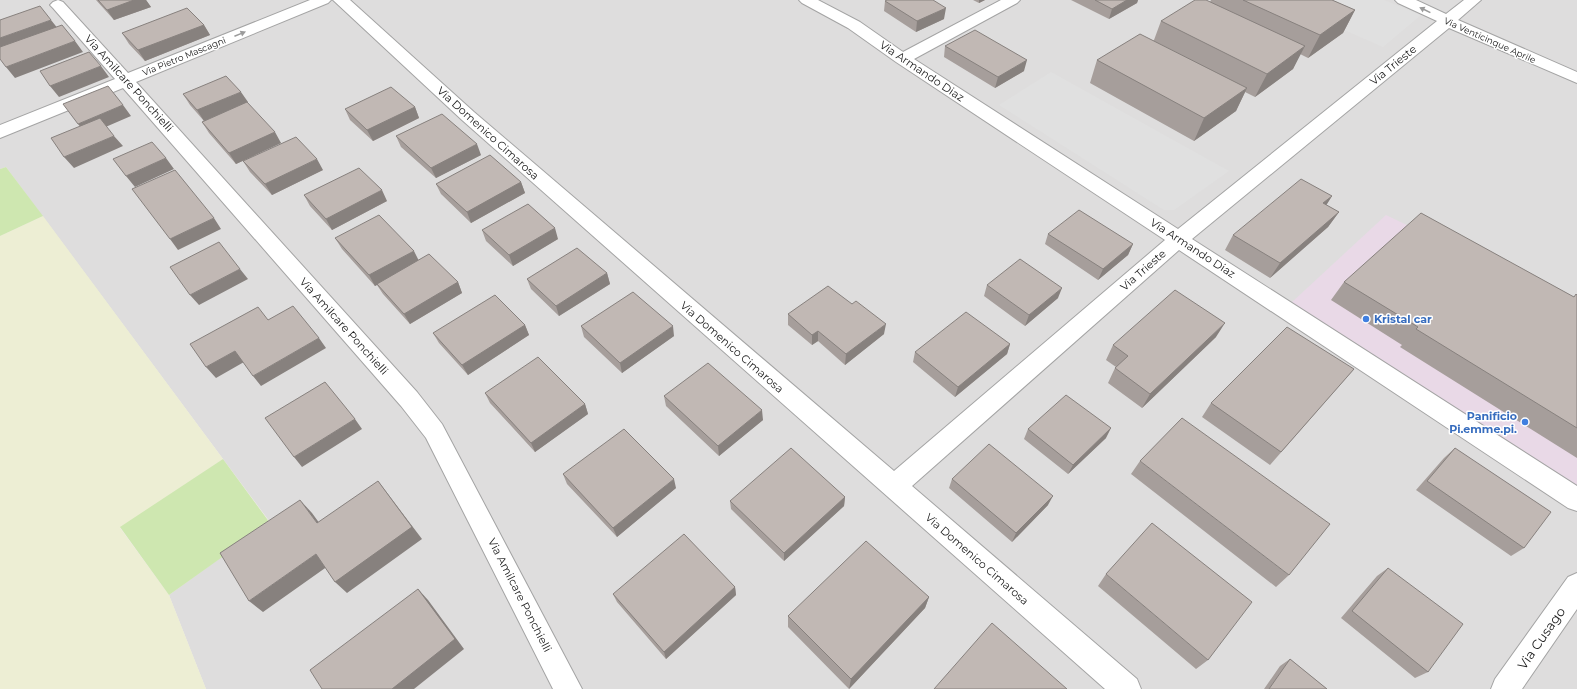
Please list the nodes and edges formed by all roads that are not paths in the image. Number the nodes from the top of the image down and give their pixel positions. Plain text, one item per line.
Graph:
1 (323, 0) edge
2 (341, 0) edge
3 (807, 0) edge
4 (1012, 0) edge
5 (1403, 0) edge
6 (1474, 0) edge
7 (58, 5) dead end
8 (1447, 21) junction
9 (902, 59) junction
10 (1577, 78) edge
11 (126, 80) junction
12 (0, 132) edge
13 (1179, 239) junction
14 (894, 488) junction
15 (1577, 500) edge
16 (1577, 586) edge
17 (568, 689) edge
18 (1127, 689) edge
19 (1505, 689) edge

11 -> 1 street, Via Pietro Mascagni
2 - 14 street, Via Domenico Cimarosa
3 - 9 street, Via Armando Diaz
4 - 9 street
8 -> 5 street, Via Venticinque Aprile
6 - 8 street, Via Trieste
7 - 11 street, Via Amilcare Ponchielli
8 - 10 street, Via Venticinque Aprile
8 - 13 street, Via Trieste
9 - 13 street, Via Armando Diaz
11 - 12 street, Via Pietro Mascagni
11 - 17 street, Via Amilcare Ponchielli
13 - 14 street, Via Trieste
13 - 15 street, Via Armando Diaz
14 - 18 street, Via Domenico Cimarosa
16 - 19 street, Via Cusago

